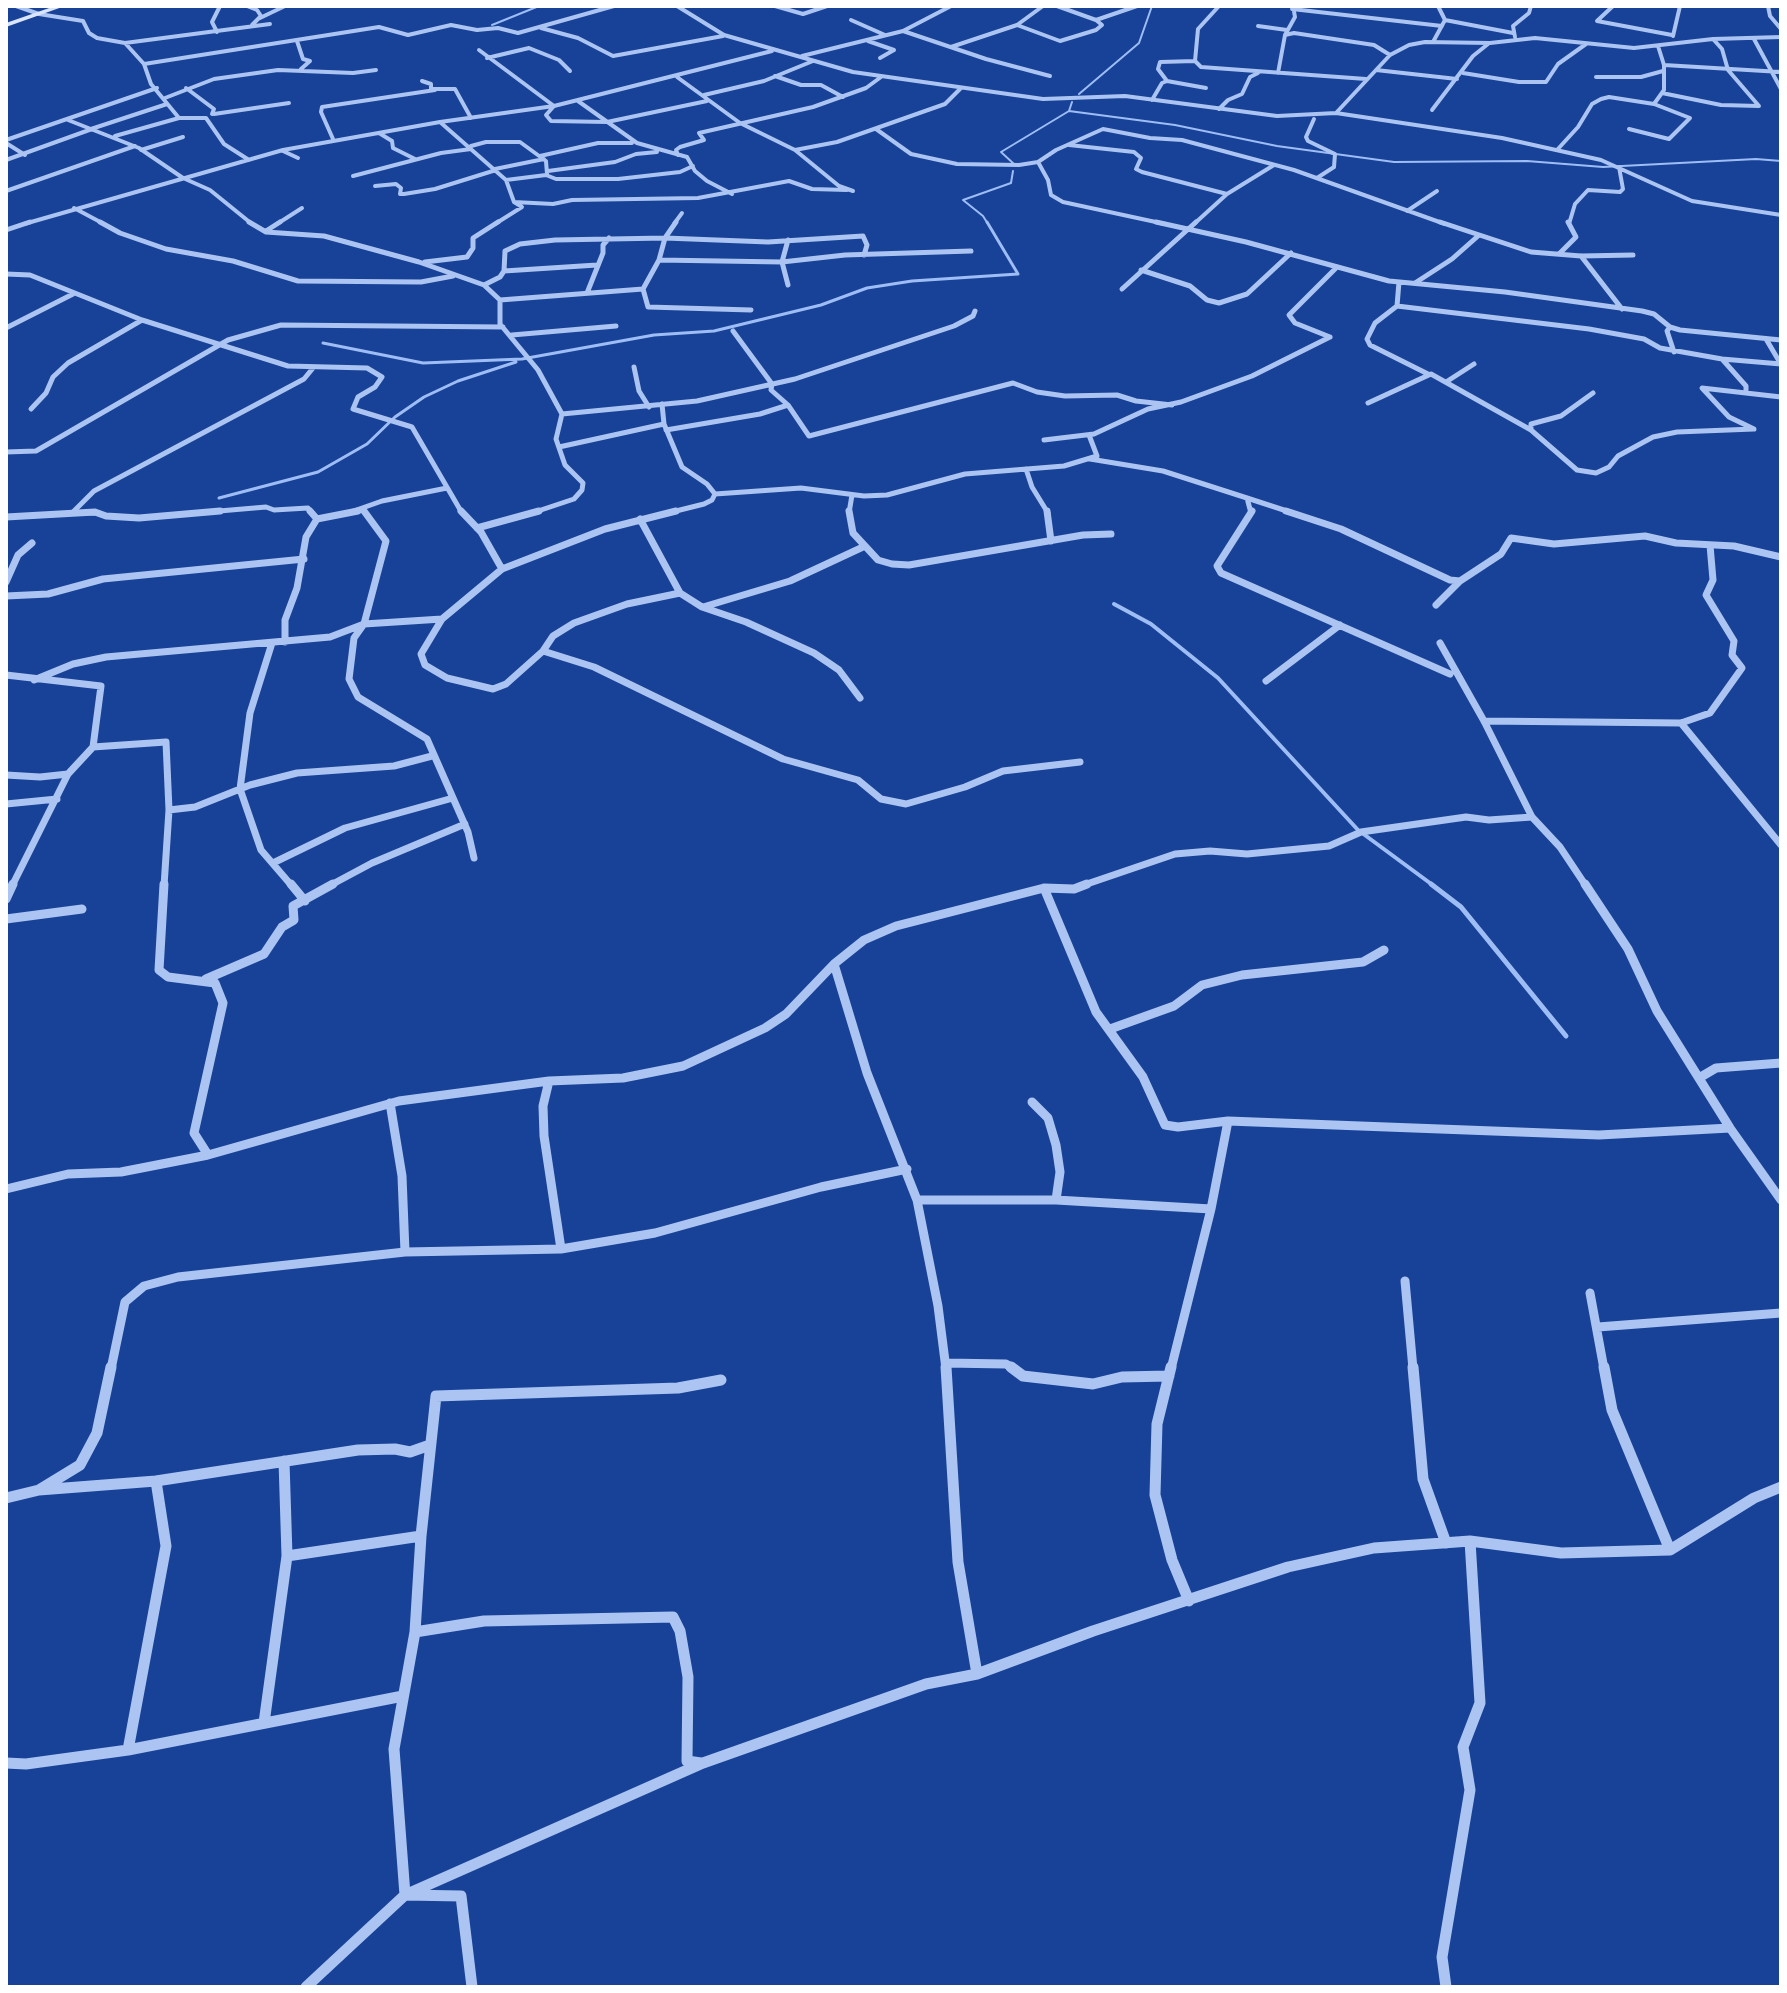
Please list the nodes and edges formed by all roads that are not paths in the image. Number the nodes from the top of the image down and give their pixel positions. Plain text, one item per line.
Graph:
1 (16, 6) edge
2 (62, 6) edge
3 (220, 6) edge
4 (247, 6) edge
5 (285, 6) edge
6 (614, 6) edge
7 (677, 6) edge
8 (775, 6) edge
9 (827, 6) edge
10 (951, 6) edge
11 (1043, 6) edge
12 (1057, 6) edge
13 (1082, 6) edge
14 (1137, 6) edge
15 (1219, 6) edge
16 (1438, 6) edge
17 (1531, 6) edge
18 (1613, 6) edge
19 (1680, 6) edge
20 (1768, 6) edge
21 (1293, 7) edge
22 (1071, 10) junction
23 (39, 14) junction
24 (260, 18) junction
25 (851, 20) dead end
26 (1096, 20) junction
27 (1445, 20) junction
28 (270, 24) dead end
29 (6, 25) edge
30 (1017, 25) junction
31 (251, 26) junction
32 (1258, 26) dead end
33 (1442, 26) junction
34 (540, 28) junction
35 (1781, 29) edge
36 (903, 31) junction
37 (217, 32) junction
38 (1286, 32) junction
39 (1513, 33) junction
40 (724, 35) junction
41 (886, 35) junction
42 (1672, 35) junction
43 (1781, 37) edge
44 (1713, 39) junction
45 (1754, 39) junction
46 (1515, 40) junction
47 (297, 41) junction
48 (867, 41) junction
49 (1433, 42) junction
50 (125, 43) junction
51 (1490, 43) junction
52 (1678, 43) junction
53 (1586, 44) junction
54 (1658, 46) junction
55 (951, 47) junction
56 (479, 50) dead end
57 (773, 51) junction
58 (1390, 55) junction
59 (801, 56) junction
60 (487, 58) junction
61 (880, 58) dead end
62 (814, 61) junction
63 (1195, 61) junction
64 (144, 64) junction
65 (1664, 65) junction
66 (301, 69) junction
67 (376, 70) dead end
68 (1376, 70) junction
69 (1728, 70) junction
70 (570, 71) dead end
71 (1663, 71) junction
72 (1261, 72) junction
73 (1781, 72) edge
74 (1278, 73) junction
75 (1463, 73) junction
76 (1772, 73) junction
77 (774, 76) junction
78 (1050, 76) dead end
79 (677, 77) junction
80 (881, 77) junction
81 (1596, 77) dead end
82 (1366, 79) junction
83 (1457, 79) junction
84 (422, 81) dead end
85 (1167, 81) junction
86 (186, 88) junction
87 (1206, 88) dead end
88 (960, 89) junction
89 (1781, 89) edge
90 (158, 90) junction
91 (435, 90) junction
92 (1662, 93) junction
93 (843, 97) junction
94 (705, 98) junction
95 (1152, 100) junction
96 (166, 101) junction
97 (578, 101) junction
98 (289, 103) dead end
99 (1654, 104) junction
100 (554, 106) junction
101 (1219, 109) junction
102 (1432, 110) dead end
103 (1336, 113) junction
104 (214, 114) junction
105 (200, 117) junction
106 (1294, 117) junction
107 (179, 118) junction
108 (471, 118) junction
109 (1314, 119) junction
110 (68, 120) junction
111 (1367, 120) junction
112 (440, 122) junction
113 (607, 122) junction
114 (740, 123) junction
115 (91, 129) junction
116 (876, 129) junction
117 (1629, 129) dead end
118 (378, 133) junction
119 (115, 136) junction
120 (183, 137) dead end
121 (1150, 138) junction
122 (333, 139) junction
123 (6, 141) edge
124 (637, 143) junction
125 (1068, 145) junction
126 (471, 147) junction
127 (138, 148) junction
128 (283, 150) junction
129 (795, 150) junction
130 (1557, 150) junction
131 (660, 151) junction
132 (1137, 154) junction
133 (25, 155) junction
134 (678, 155) junction
135 (542, 157) junction
136 (298, 158) dead end
137 (416, 159) junction
138 (6, 160) edge
139 (249, 160) junction
140 (1038, 162) junction
141 (1274, 165) junction
142 (693, 166) junction
143 (1619, 167) junction
144 (495, 169) junction
145 (547, 173) junction
146 (353, 176) dead end
147 (183, 178) junction
148 (1317, 178) junction
149 (506, 180) junction
150 (375, 186) dead end
151 (6, 191) edge
152 (1437, 191) dead end
153 (732, 194) junction
154 (1227, 194) junction
155 (514, 202) junction
156 (74, 208) junction
157 (302, 208) dead end
158 (1407, 211) junction
159 (682, 213) dead end
160 (1781, 215) edge
161 (6, 230) edge
162 (1189, 230) junction
163 (266, 232) junction
164 (1478, 236) junction
165 (609, 238) junction
166 (665, 238) junction
167 (788, 240) junction
168 (971, 251) dead end
169 (1291, 253) junction
170 (864, 255) junction
171 (1559, 255) junction
172 (1633, 255) dead end
173 (1581, 256) junction
174 (659, 260) junction
175 (419, 262) junction
176 (782, 262) junction
177 (597, 265) junction
178 (1337, 267) junction
179 (1141, 270) junction
180 (504, 271) junction
181 (6, 274) edge
182 (454, 276) junction
183 (1399, 282) junction
184 (1414, 284) junction
185 (484, 285) junction
186 (788, 285) dead end
187 (643, 289) junction
188 (1122, 289) dead end
189 (587, 293) junction
190 (73, 294) junction
191 (500, 300) junction
192 (1397, 306) junction
193 (1622, 309) junction
194 (751, 310) dead end
195 (975, 311) dead end
196 (142, 320) junction
197 (616, 326) dead end
198 (503, 327) junction
199 (1670, 327) junction
200 (6, 328) edge
201 (733, 331) dead end
202 (512, 335) junction
203 (1766, 339) junction
204 (1781, 340) edge
205 (223, 345) junction
206 (1674, 352) junction
207 (1722, 359) junction
208 (1780, 362) edge
209 (1474, 364) dead end
210 (634, 367) dead end
211 (313, 368) junction
212 (1428, 374) junction
213 (1446, 382) junction
214 (772, 384) junction
215 (1593, 393) dead end
216 (1746, 393) junction
217 (1781, 397) edge
218 (1368, 403) dead end
219 (662, 404) junction
220 (788, 405) junction
221 (1172, 405) junction
222 (649, 407) junction
223 (31, 409) dead end
224 (562, 414) junction
225 (1729, 417) junction
226 (665, 427) junction
227 (1531, 430) junction
228 (1723, 430) junction
229 (1089, 435) junction
230 (1044, 440) dead end
231 (559, 447) junction
232 (6, 452) edge
233 (1090, 459) junction
234 (1026, 469) junction
235 (447, 488) junction
236 (715, 494) junction
237 (852, 495) junction
238 (1247, 498) junction
239 (363, 510) junction
240 (73, 512) junction
241 (6, 517) edge
242 (317, 519) junction
243 (640, 519) junction
244 (477, 528) junction
245 (1111, 534) dead end
246 (1051, 541) junction
247 (32, 543) dead end
248 (1710, 545) junction
249 (863, 547) junction
250 (1781, 557) edge
251 (304, 559) junction
252 (502, 569) junction
253 (1460, 581) junction
254 (6, 582) edge
255 (680, 593) junction
256 (6, 596) edge
257 (1436, 605) dead end
258 (702, 607) junction
259 (442, 619) junction
260 (364, 624) junction
261 (1340, 625) junction
262 (285, 642) junction
263 (272, 643) junction
264 (1440, 643) dead end
265 (543, 651) junction
266 (1450, 674) dead end
267 (6, 675) edge
268 (34, 680) junction
269 (1266, 681) dead end
270 (860, 698) dead end
271 (1484, 721) junction
272 (1681, 723) junction
273 (93, 747) junction
274 (432, 756) junction
275 (1080, 762) dead end
276 (68, 774) junction
277 (6, 775) edge
278 (240, 789) junction
279 (453, 798) junction
280 (57, 799) junction
281 (6, 804) edge
282 (169, 810) junction
283 (1532, 817) junction
284 (465, 824) junction
285 (1781, 845) edge
286 (474, 858) dead end
287 (273, 863) junction
288 (1044, 888) junction
289 (6, 899) edge
290 (305, 901) junction
291 (82, 909) dead end
292 (6, 919) edge
293 (1384, 950) dead end
294 (834, 964) junction
295 (205, 980) junction
296 (1110, 1029) junction
297 (1781, 1063) edge
298 (1699, 1078) junction
299 (549, 1081) junction
300 (1032, 1102) dead end
301 (390, 1103) junction
302 (1228, 1121) junction
303 (1730, 1128) junction
304 (208, 1155) junction
305 (907, 1169) junction
306 (6, 1189) edge
307 (917, 1200) junction
308 (1056, 1200) junction
309 (1781, 1200) edge
310 (1211, 1209) junction
311 (561, 1249) junction
312 (405, 1252) junction
313 (1405, 1281) dead end
314 (1590, 1293) dead end
315 (1781, 1313) edge
316 (1598, 1327) junction
317 (946, 1363) junction
318 (1169, 1376) junction
319 (721, 1380) dead end
320 (430, 1445) junction
321 (284, 1461) junction
322 (156, 1481) junction
323 (1781, 1487) edge
324 (39, 1490) junction
325 (6, 1498) edge
326 (421, 1536) junction
327 (1470, 1541) junction
328 (1446, 1543) junction
329 (1670, 1550) junction
330 (287, 1556) junction
331 (1189, 1601) junction
332 (415, 1632) junction
333 (977, 1674) junction
334 (403, 1696) junction
335 (264, 1723) junction
336 (128, 1750) junction
337 (6, 1763) edge
338 (703, 1763) junction
339 (405, 1895) junction
340 (306, 1987) edge
341 (472, 1987) edge
342 (1446, 1987) edge

1 - 23 street
2 - 23 main road
3 - 37 street
4 - 24 street
5 - 24 street
6 - 34 street
7 - 40 street
8 - 9 street
10 - 36 street
11 - 30 street
12 - 22 street
13 - 22 street
14 - 26 street
15 - 63 street
16 - 27 street
17 - 39 street
18 - 42 street
19 - 42 street
20 - 35 street
21 - 33 street
21 - 38 street
22 - 26 street
23 - 29 main road
23 - 50 street
24 - 31 street
25 - 41 street
26 - 30 street
27 - 33 street
27 - 39 street
28 - 31 street
30 - 55 street
31 - 37 street
32 - 38 street
33 - 49 street
34 - 40 street
34 - 47 street
36 - 41 street
36 - 55 street
37 - 50 street
38 - 58 street
38 - 74 street
39 - 46 street
40 - 57 street
41 - 48 street
42 - 52 street
43 - 45 street
44 - 45 street
44 - 52 street
44 - 69 street
45 - 76 street
46 - 51 street
46 - 53 street
47 - 64 street
47 - 66 street
48 - 59 street
48 - 61 street
49 - 51 street
49 - 58 street
50 - 64 street
51 - 75 street
52 - 54 street
53 - 54 street
53 - 75 street
54 - 65 street
55 - 78 street
56 - 60 street
57 - 59 street
57 - 79 street
58 - 68 street
59 - 62 street
60 - 70 street
60 - 100 street
62 - 77 street
62 - 80 street
63 - 72 street
63 - 85 street
64 - 90 street
65 - 69 street
65 - 71 street
66 - 67 street
66 - 86 street
68 - 82 street
68 - 83 street
69 - 76 street
69 - 92 street
71 - 81 street
71 - 92 street
72 - 74 street
72 - 101 street
73 - 76 street
74 - 82 street
75 - 83 street
76 - 89 street
77 - 93 street
77 - 94 street
79 - 94 street
79 - 97 street
80 - 88 street
80 - 93 street
82 - 103 street
83 - 102 street
84 - 91 street
85 - 87 street
85 - 95 street
86 - 96 street
86 - 104 street
88 - 95 street
88 - 116 street
90 - 96 street
90 - 110 street
91 - 108 street
91 - 122 street
92 - 99 street
93 - 114 street
94 - 113 street
94 - 114 street
95 - 101 street
96 - 107 street
96 - 115 street
97 - 100 street
97 - 113 street
98 - 104 street
99 - 117 street
99 - 130 street
100 - 108 street
100 - 113 street
101 - 106 street
103 - 106 street
103 - 111 street
104 - 105 street
105 - 107 street
105 - 139 street
106 - 109 street
107 - 119 street
108 - 112 street
109 - 111 street
109 - 148 street
110 - 115 street
110 - 123 street
111 - 130 street
112 - 118 street
112 - 126 street
113 - 124 street
114 - 129 street
114 - 134 street
115 - 119 street
115 - 133 street
116 - 129 street
116 - 140 street
118 - 122 street
118 - 137 street
119 - 127 street
120 - 127 street
121 - 125 street
121 - 132 street
121 - 141 street
122 - 128 street
123 - 133 street
124 - 131 street
124 - 135 street
125 - 132 street
125 - 140 street
126 - 135 street
126 - 137 street
126 - 144 street
127 - 147 street
127 - 151 street
128 - 136 street
128 - 139 street
129 - 153 street
130 - 143 street
131 - 134 street
131 - 145 street
132 - 154 street
133 - 138 street
134 - 142 street
135 - 144 street
135 - 145 street
137 - 146 street
139 - 147 street
140 - 162 street
141 - 148 street
141 - 154 street
142 - 145 street
142 - 153 street
143 - 160 street
143 - 171 street
144 - 149 street
144 - 150 street
145 - 149 street
147 - 156 street
147 - 163 street
148 - 158 street
149 - 155 street
152 - 158 street
153 - 155 street
154 - 162 street
155 - 175 street
156 - 161 street
156 - 182 street
157 - 163 street
158 - 164 street
159 - 166 street
162 - 169 street
162 - 179 street
163 - 175 street
164 - 171 street
164 - 184 street
165 - 166 street
165 - 177 street
165 - 180 street
166 - 167 street
166 - 174 street
167 - 170 street
167 - 176 street
168 - 170 street
169 - 178 street
169 - 179 street
170 - 176 street
171 - 173 street
172 - 173 street
173 - 193 street
174 - 176 street
174 - 187 street
175 - 182 street
176 - 186 street
177 - 180 street
177 - 189 street
178 - 183 street
178 - 221 street
179 - 188 street
180 - 185 street
181 - 190 street
182 - 185 street
183 - 184 street
183 - 192 street
184 - 193 street
185 - 191 street
187 - 189 street
187 - 194 street
189 - 191 street
190 - 196 street
190 - 200 street
191 - 198 street
192 - 206 street
192 - 212 street
193 - 199 street
195 - 214 street
196 - 205 street
196 - 223 street
197 - 202 street
198 - 202 street
198 - 205 street
199 - 203 street
199 - 206 street
201 - 214 street
202 - 224 street
203 - 204 street
203 - 208 street
205 - 211 street
205 - 232 street
206 - 207 street
207 - 208 street
207 - 216 street
209 - 213 street
210 - 222 street
211 - 235 street
211 - 240 street
212 - 213 street
212 - 218 street
213 - 227 street
214 - 219 street
214 - 220 street
215 - 227 street
216 - 217 street
216 - 225 street
219 - 222 street
219 - 226 street
220 - 221 street
220 - 226 street
221 - 229 street
222 - 224 street
224 - 231 street
225 - 228 street
225 - 228 street
226 - 231 street
226 - 236 street
227 - 228 street
229 - 230 street
229 - 233 street
231 - 244 street
233 - 234 street
233 - 238 street
234 - 237 street
234 - 246 street
235 - 239 street
235 - 244 street
236 - 237 street
236 - 243 street
237 - 249 street
238 - 253 street
238 - 261 street
239 - 242 street
239 - 260 street
240 - 241 street
240 - 242 street
242 - 251 street
243 - 252 street
243 - 255 street
244 - 252 street
245 - 246 street
246 - 249 street
247 - 254 street
248 - 250 street
248 - 253 street
248 - 272 street
249 - 258 street
251 - 256 street
251 - 262 street
252 - 259 street
253 - 257 street
255 - 258 street
255 - 265 street
258 - 270 street
259 - 260 street
259 - 265 street
260 - 262 street
260 - 274 street
261 - 266 street
261 - 269 street
262 - 263 street
263 - 268 street
263 - 278 street
264 - 271 street
265 - 275 street
267 - 268 street
268 - 273 street
271 - 272 street
271 - 283 street
272 - 285 street
273 - 276 street
273 - 282 street
274 - 278 street
274 - 279 street
276 - 277 street
276 - 280 street
278 - 282 street
278 - 287 street
279 - 284 street
279 - 287 street
280 - 281 street
280 - 289 street
282 - 295 street
283 - 288 street
283 - 298 street
284 - 286 street
284 - 290 street
287 - 290 street
288 - 294 street
288 - 296 street
290 - 295 street
291 - 292 street
293 - 296 street
294 - 299 street
294 - 305 street
295 - 304 street
296 - 302 street
297 - 298 street
298 - 303 street
299 - 301 street
299 - 311 street
300 - 308 street
301 - 304 street
301 - 312 street
302 - 303 street
302 - 310 street
303 - 309 street
304 - 306 street
305 - 307 street
305 - 311 street
307 - 308 street
307 - 317 street
308 - 310 street
310 - 318 street
311 - 312 street
312 - 324 street
313 - 328 street
314 - 316 street
315 - 316 street
316 - 329 street
317 - 318 street
317 - 333 street
318 - 331 street
319 - 320 street
320 - 321 street
320 - 326 street
321 - 322 street
321 - 330 street
322 - 324 street
322 - 336 street
323 - 329 street
324 - 325 street
326 - 330 street
326 - 332 street
327 - 328 street
327 - 329 street
327 - 342 street
328 - 331 street
330 - 335 street
331 - 333 street
332 - 334 street
332 - 338 street
333 - 338 street
334 - 335 street
334 - 339 street
335 - 336 street
336 - 337 street
338 - 339 street
339 - 340 street
339 - 341 street

